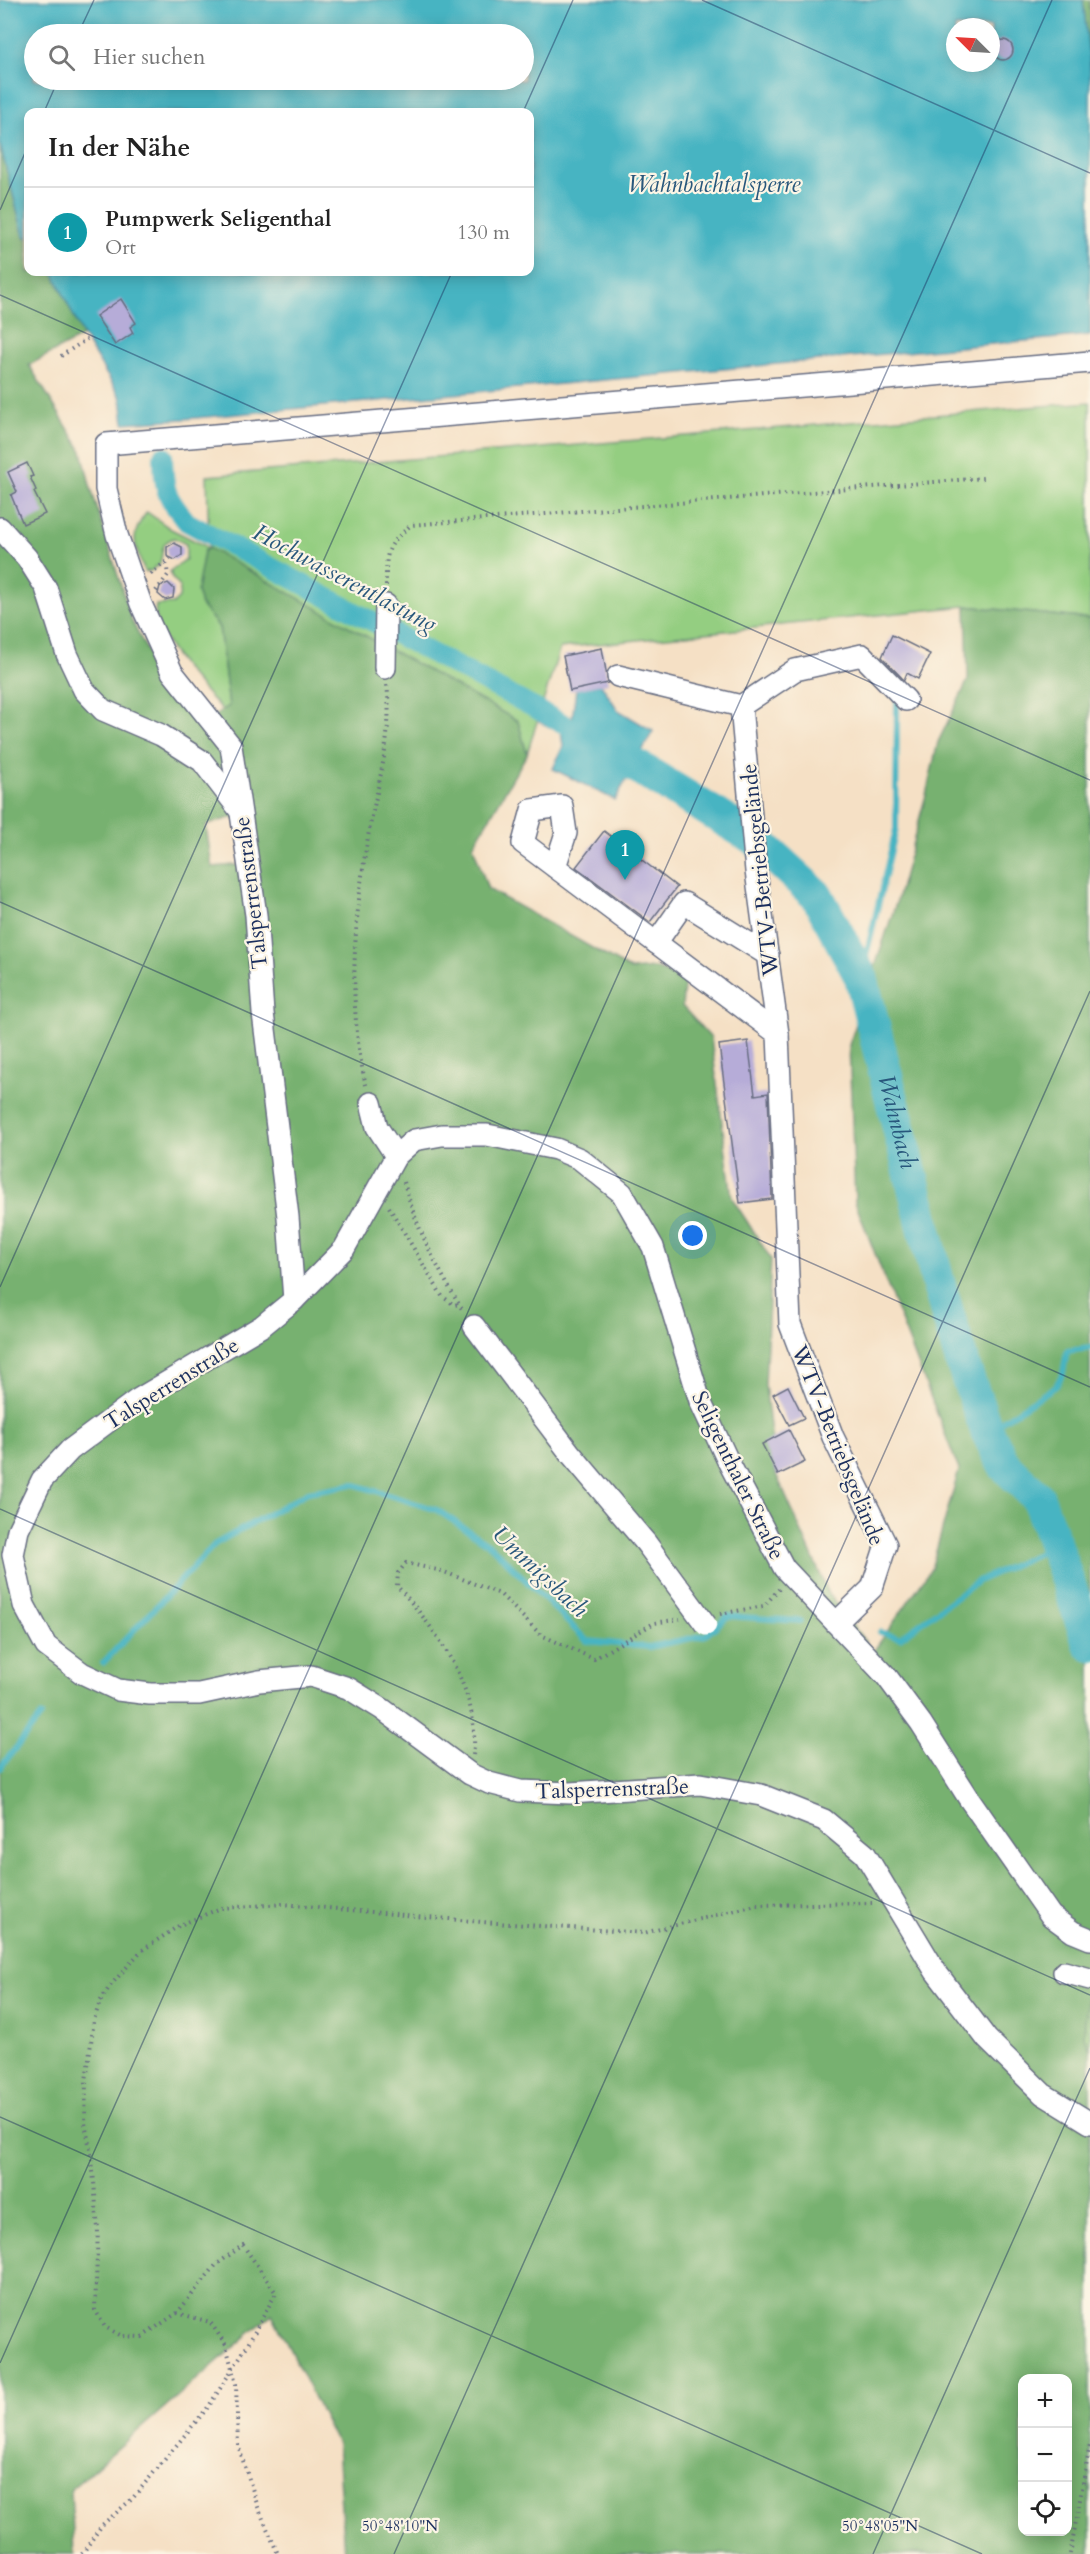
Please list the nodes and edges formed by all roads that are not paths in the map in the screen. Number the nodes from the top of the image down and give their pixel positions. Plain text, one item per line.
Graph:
1 (1090, 362) edge
2 (0, 528) edge
3 (386, 605) road end
4 (385, 668) road end
5 (618, 676) dead end
6 (906, 700) dead end
7 (741, 706) junction
8 (241, 812) junction
9 (555, 867) dead end
10 (656, 943) junction
11 (768, 955) junction
12 (778, 1034) junction
13 (371, 1103) road end
14 (396, 1156) junction
15 (294, 1299) junction
16 (474, 1326) road end
17 (711, 1620) road end
18 (836, 1623) junction
19 (1090, 1939) edge
20 (1064, 1972) dead end
21 (1090, 1979) edge
22 (1090, 2123) edge

1 - 8 street, Talsperrenstraße
2 - 8 street
3 - 4 street
5 - 7 street
6 - 7 street
7 - 11 street, WTV-Betriebsgelände
8 - 15 street, Talsperrenstraße
9 - 10 street, WTV-Betriebsgelände
10 - 11 street
10 - 12 street, WTV-Betriebsgelände
11 - 12 street, WTV-Betriebsgelände
12 - 18 street, WTV-Betriebsgelände
13 - 14 street
14 - 15 street, Seligenthaler Straße
14 - 18 street, Seligenthaler Straße
15 - 22 street, Talsperrenstraße
16 - 17 street, bridge
18 - 19 street, Seligenthaler Straße
20 - 21 street

